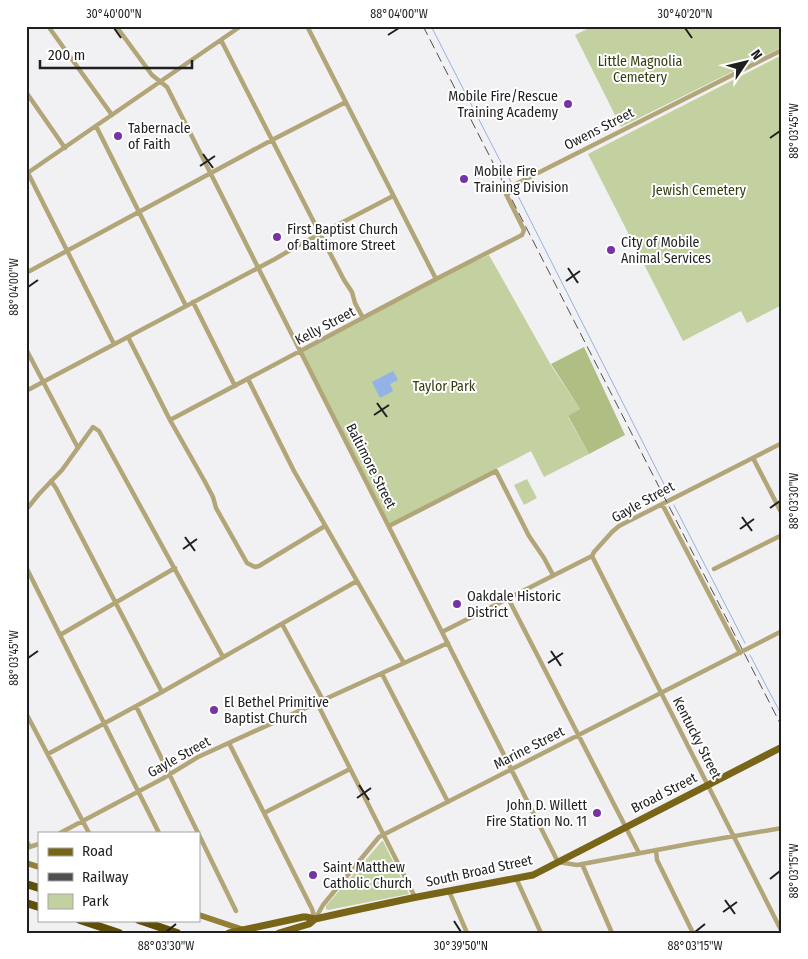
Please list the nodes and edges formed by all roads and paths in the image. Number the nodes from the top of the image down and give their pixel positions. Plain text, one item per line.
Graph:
1 (48, 26) edge
2 (116, 26) edge
3 (241, 26) edge
4 (307, 26) edge
5 (221, 40) junction
6 (782, 50) edge
7 (161, 82) junction
8 (26, 92) edge
9 (346, 102) junction
10 (112, 115) junction
11 (96, 126) junction
12 (272, 140) junction
13 (65, 148) junction
14 (27, 174) edge
15 (210, 174) junction
16 (393, 196) junction
17 (139, 212) junction
18 (320, 234) junction
19 (67, 251) junction
20 (491, 251) joint
21 (258, 268) junction
22 (26, 273) edge
23 (436, 279) junction
24 (193, 302) junction
25 (186, 306) junction
26 (363, 318) junction
27 (128, 337) junction
28 (114, 344) junction
29 (26, 349) edge
30 (300, 352) junction
31 (248, 379) junction
32 (43, 382) junction
33 (235, 386) junction
34 (26, 392) edge
35 (170, 420) junction
36 (782, 443) edge
37 (78, 448) junction
38 (753, 458) junction
39 (51, 481) junction
40 (662, 504) junction
41 (26, 510) edge
42 (782, 514) edge
43 (326, 526) junction
44 (389, 526) junction
45 (782, 535) edge
46 (592, 556) junction
47 (26, 567) edge
48 (174, 568) junction
49 (714, 569) dead end
50 (553, 576) junction
51 (357, 581) junction
52 (508, 598) junction
53 (115, 602) junction
54 (282, 624) junction
55 (782, 631) edge
56 (442, 632) junction
57 (60, 635) junction
58 (448, 643) junction
59 (740, 652) junction
60 (223, 657) junction
61 (404, 663) junction
62 (382, 674) junction
63 (162, 692) junction
64 (661, 693) junction
65 (323, 700) junction
66 (317, 703) junction
67 (136, 706) junction
68 (26, 713) edge
69 (104, 724) junction
70 (578, 735) junction
71 (229, 743) junction
72 (782, 746) edge
73 (48, 754) junction
74 (350, 769) junction
75 (512, 770) junction
76 (169, 774) junction
77 (708, 784) junction
78 (138, 792) junction
79 (448, 802) junction
80 (264, 813) junction
81 (82, 821) junction
82 (626, 827) junction
83 (782, 828) edge
84 (62, 832) edge
85 (88, 832) edge
86 (158, 832) edge
87 (197, 832) edge
88 (383, 835) junction
89 (732, 836) junction
90 (200, 838) edge
91 (26, 840) edge
92 (28, 848) edge
93 (656, 850) junction
94 (639, 853) junction
95 (558, 862) junction
96 (26, 863) edge
97 (582, 864) junction
98 (38, 867) edge
99 (516, 878) junction
100 (26, 884) edge
101 (38, 888) edge
102 (448, 891) junction
103 (415, 897) junction
104 (26, 903) edge
105 (38, 907) edge
106 (236, 911) dead end
107 (200, 915) edge
108 (315, 919) junction
109 (86, 922) edge
110 (145, 922) edge
111 (244, 930) junction
112 (175, 932) edge
113 (782, 932) edge
114 (119, 933) edge
115 (229, 933) edge
116 (253, 933) edge
117 (279, 933) edge
118 (467, 933) edge
119 (540, 933) edge
120 (612, 933) edge
121 (693, 933) edge

1 - 10 street
2 - 7 street, Baltimore Street
3 - 5 street
4 - 9 street
5 - 7 street
5 - 12 street
6 - 20 street, Owens Street
7 - 10 street
7 - 15 street, Baltimore Street
8 - 13 street
9 - 12 street
9 - 16 street
10 - 11 street
11 - 13 street
11 - 17 street
12 - 15 street
12 - 18 street
13 - 14 street
14 - 19 street
15 - 17 street
15 - 21 street, Baltimore Street
16 - 18 street
16 - 23 street
17 - 19 street
17 - 25 street
18 - 21 street
18 - 26 street
19 - 22 street
19 - 28 street
20 - 23 street, Kelly Street
21 - 24 street
21 - 30 street, Baltimore Street
23 - 26 street, Kelly Street
24 - 25 street
24 - 33 street
25 - 27 street
26 - 30 street, Kelly Street
27 - 28 street
27 - 35 street
28 - 32 street
29 - 32 street
30 - 31 street, Kelly Street
30 - 44 street, Baltimore Street
31 - 33 street, Kelly Street
31 - 43 street
32 - 34 street
32 - 37 street
33 - 35 street, Kelly Street
35 - 43 street
36 - 38 street, Gayle Street
37 - 39 street
37 - 48 street
38 - 40 street, Gayle Street
38 - 42 street
39 - 41 street
39 - 53 street
40 - 46 street, Gayle Street
40 - 59 street
43 - 51 street
44 - 50 street
44 - 56 street, Baltimore Street
45 - 49 street
46 - 50 street, Gayle Street
46 - 64 street, Kentucky Street
47 - 57 street
48 - 53 street
48 - 60 street
50 - 52 street, Gayle Street
51 - 54 street
51 - 61 street
52 - 56 street, Gayle Street
52 - 70 street
53 - 57 street
53 - 63 street
54 - 60 street
54 - 65 street
55 - 59 street, Marine Street
56 - 58 street, Baltimore Street
57 - 69 street
58 - 61 street, Gayle Street
58 - 75 street, Baltimore Street
59 - 64 street, Marine Street
60 - 63 street
61 - 62 street, Gayle Street
62 - 65 street, Gayle Street
62 - 79 street
63 - 67 street
64 - 70 street, Marine Street
64 - 77 street, Kentucky Street
65 - 66 street, Gayle Street
66 - 71 street, Gayle Street
66 - 74 street
67 - 69 street
67 - 76 street
68 - 73 street
69 - 73 street
69 - 78 street
70 - 75 street, Marine Street
70 - 82 street
71 - 76 street, Gayle Street
71 - 80 street
72 - 77 main road, Broad Street
73 - 81 street
74 - 80 street
74 - 88 street
75 - 79 street, Marine Street
75 - 95 street, Baltimore Street
76 - 78 street, Gayle Street
76 - 87 street
77 - 82 main road, Broad Street
77 - 89 street, Kentucky Street
78 - 81 street, Gayle Street
78 - 86 street
79 - 88 street, Marine Street
80 - 108 street
81 - 84 street, Gayle Street
81 - 85 street
82 - 94 street
82 - 95 main road, Broad Street
83 - 89 street
88 - 103 street
88 - 108 street, Marine Street
89 - 93 street
89 - 113 street, Kentucky Street
90 - 106 street
91 - 92 street
93 - 94 street
93 - 121 street
94 - 97 street
95 - 97 street
95 - 99 main road, South Broad Street
96 - 98 main road
97 - 120 street
99 - 102 main road, South Broad Street
99 - 119 street
100 - 101 highway
102 - 103 main road, South Broad Street
102 - 118 street
103 - 108 main road, South Broad Street
104 - 105 highway
107 - 111 main road
108 - 111 main road, South Broad Street
108 - 117 main road, South Broad Street
109 - 114 highway
110 - 112 highway
111 - 115 main road, South Broad Street
111 - 116 main road

